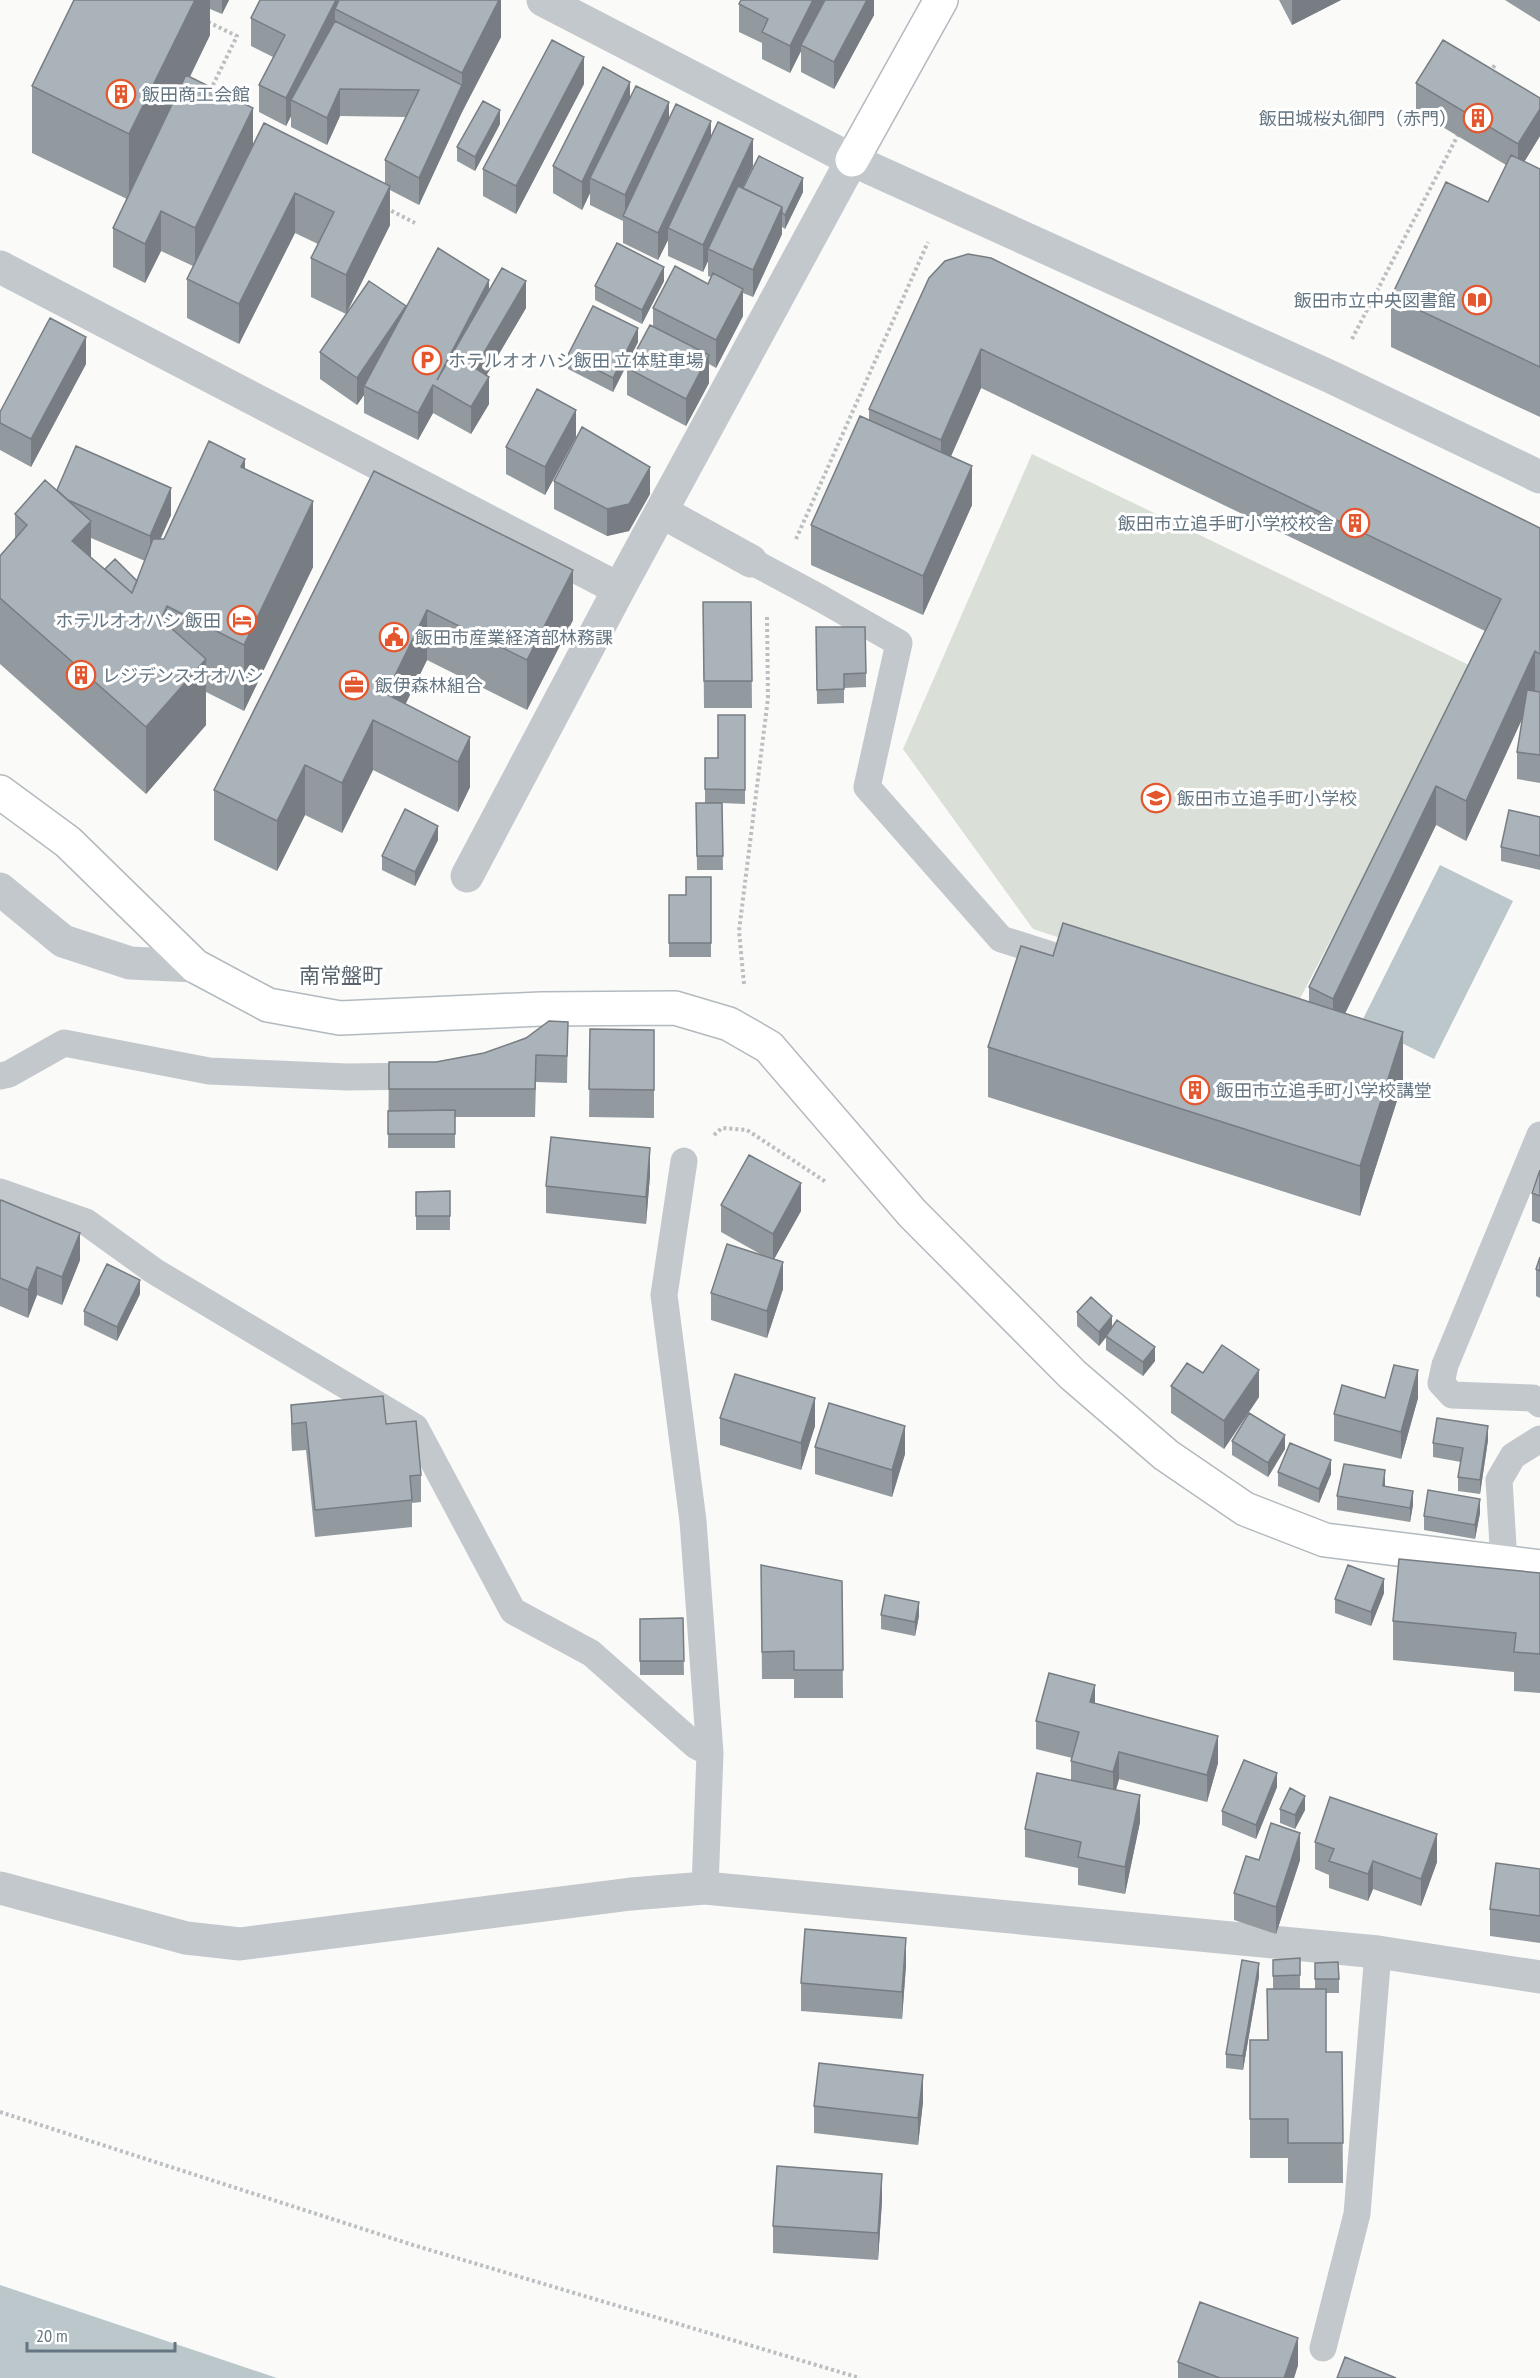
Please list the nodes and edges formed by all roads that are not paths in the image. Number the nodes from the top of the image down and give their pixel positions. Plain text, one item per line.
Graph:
1 (543, 0) edge
2 (940, 0) edge
3 (852, 160) junction
4 (0, 267) edge
5 (1540, 477) edge
6 (663, 512) junction
7 (751, 561) joint
8 (619, 589) junction
9 (0, 792) edge
10 (467, 876) dead end
11 (0, 889) edge
12 (195, 966) junction
13 (1114, 975) edge
14 (455, 1070) edge
15 (0, 1076) edge
16 (1540, 1135) edge
17 (684, 1161) road end
18 (0, 1192) edge
19 (1540, 1404) edge
20 (1540, 1439) edge
21 (1504, 1562) junction
22 (1540, 1567) edge
23 (710, 1753) junction
24 (0, 1888) edge
25 (705, 1888) junction
26 (1378, 1952) junction
27 (1540, 1977) edge
28 (1323, 2348) dead end

1 - 3 street
2 - 3 street
3 - 5 street
3 - 6 street
4 - 8 street
6 - 7 street
6 - 8 street
7 - 13 lane, bridge
8 - 10 street
9 - 12 street
11 - 12 street
12 - 21 street
14 - 15 lane
16 - 19 lane
17 - 23 lane
18 - 23 lane
20 - 21 lane
21 - 22 street
23 - 25 lane
24 - 25 street
25 - 26 street
26 - 27 street
26 - 28 lane

